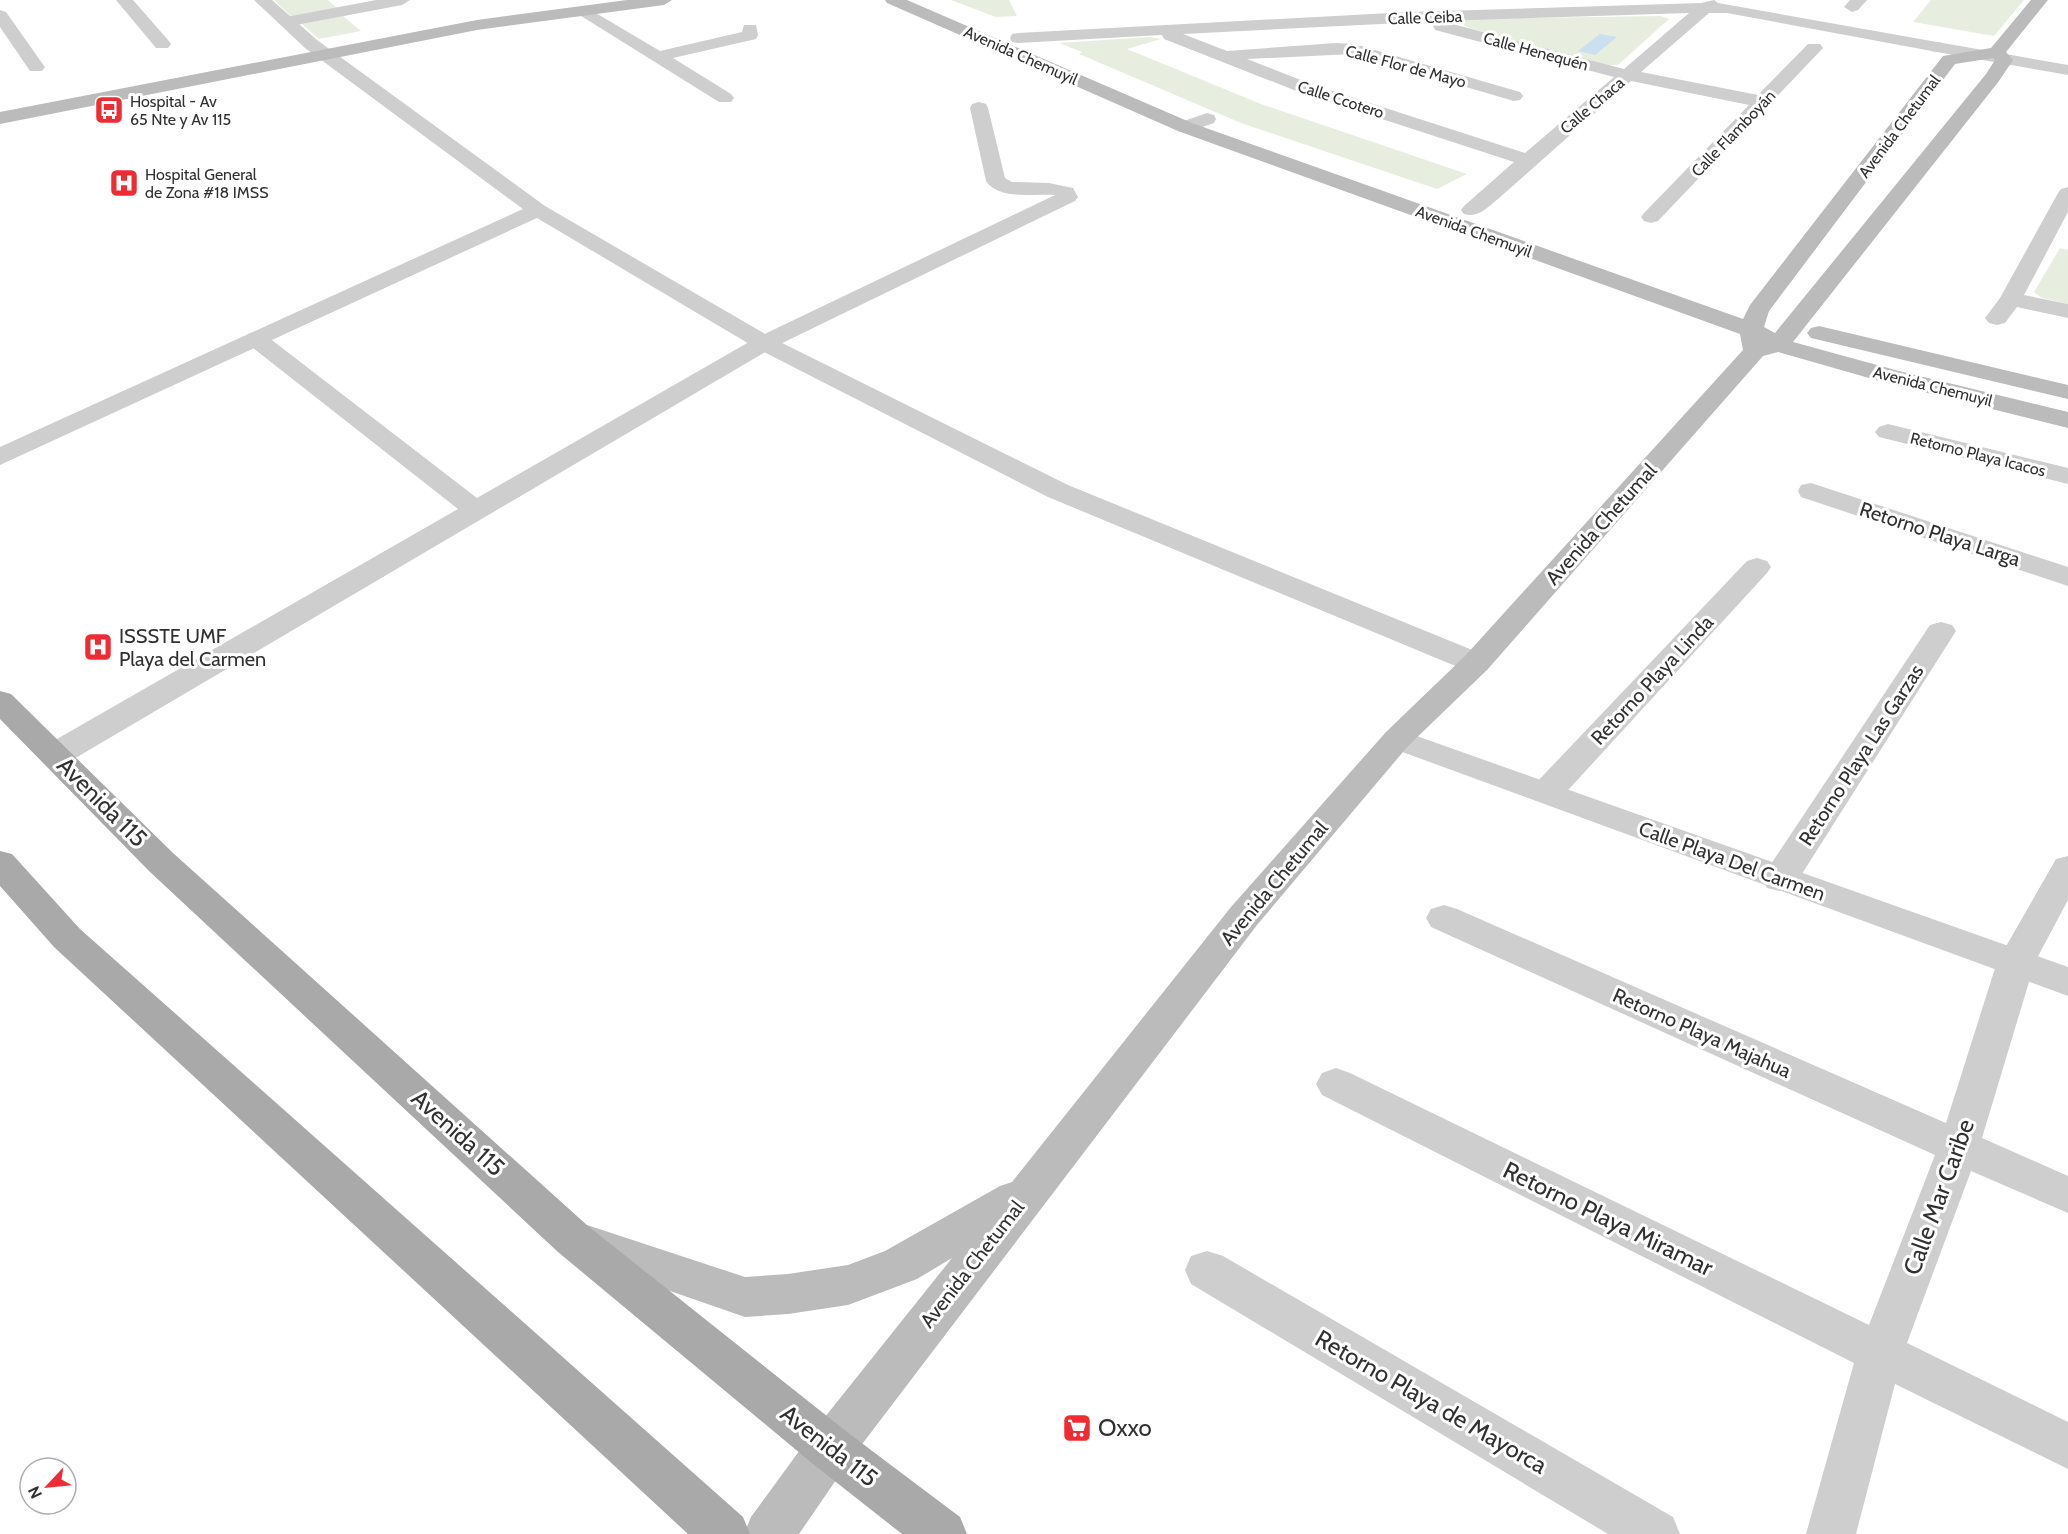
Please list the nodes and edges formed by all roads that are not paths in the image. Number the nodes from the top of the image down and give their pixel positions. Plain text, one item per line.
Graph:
1 (124, 0) edge
2 (262, 0) edge
3 (402, 0) edge
4 (664, 0) edge
5 (893, 0) edge
6 (929, 0) edge
7 (2040, 0) edge
8 (1710, 4) edge
9 (583, 5) edge
10 (1410, 8) edge
11 (0, 15) edge
12 (286, 22) junction
13 (750, 29) dead end
14 (1156, 30) junction
15 (1018, 38) junction
16 (162, 44) dead end
17 (1814, 48) dead end
18 (317, 49) junction
19 (1976, 54) junction
20 (1224, 56) junction
21 (656, 57) junction
22 (1998, 63) junction
23 (36, 68) dead end
24 (2068, 70) edge
25 (1628, 75) junction
26 (2068, 77) edge
27 (1514, 96) dead end
28 (725, 98) dead end
29 (0, 102) edge
30 (1763, 102) junction
31 (979, 108) dead end
32 (0, 118) edge
33 (1207, 119) junction
34 (1185, 127) junction
35 (1528, 160) junction
36 (2068, 193) edge
37 (538, 210) junction
38 (1471, 210) junction
39 (1651, 217) dead end
40 (1614, 260) dead end
41 (2011, 299) junction
42 (1736, 302) dead end
43 (1758, 310) junction
44 (2068, 311) edge
45 (1997, 318) dead end
46 (1792, 326) junction
47 (256, 339) junction
48 (1762, 342) junction
49 (764, 343) junction
50 (2068, 392) edge
51 (2068, 420) edge
52 (1888, 432) dead end
53 (0, 457) edge
54 (2068, 476) edge
55 (1811, 491) dead end
56 (476, 510) junction
57 (1756, 567) dead end
58 (2068, 577) edge
59 (1941, 631) dead end
60 (1476, 663) junction
61 (0, 701) edge
62 (1397, 739) junction
63 (55, 755) junction
64 (1547, 792) junction
65 (0, 862) edge
66 (2068, 868) edge
67 (1780, 879) junction
68 (1444, 918) dead end
69 (2016, 962) junction
70 (2068, 982) edge
71 (1336, 1084) dead end
72 (1959, 1147) junction
73 (1029, 1191) junction
74 (2068, 1195) edge
75 (573, 1239) junction
76 (1207, 1270) dead end
77 (1880, 1354) junction
78 (2068, 1446) edge
79 (830, 1448) junction
80 (725, 1534) edge
81 (769, 1534) edge
82 (942, 1534) edge
83 (1655, 1534) edge
84 (1831, 1534) edge

1 - 16 street
2 - 12 street
3 - 12 street
4 - 9 main road
5 - 34 main road, Avenida Chemuyil
6 - 15 main road, Avenida Chemuyil
7 - 22 main road, Avenida Chetumal
8 - 10 street, Calle Ceiba
8 - 19 street, Calle Ceiba
8 - 25 street, Calle Chaca
9 - 18 main road
9 - 21 street
10 - 14 street, Calle Ceiba
10 - 25 street, Calle Henequén
11 - 23 street
12 - 18 street
13 - 21 street
14 - 15 street, Calle Ceiba
14 - 20 street, Calle Ccotero
15 - 33 main road, Avenida Chemuyil
17 - 30 street, Calle Flamboyán
18 - 29 main road
18 - 32 main road
18 - 37 street
19 - 22 main road, Avenida Chetumal
19 - 43 main road, Avenida Chetumal
20 - 27 street, Calle Flor de Mayo
20 - 35 street, Calle Ccotero
21 - 28 street
22 - 24 street
22 - 26 street
22 - 46 main road, Avenida Chetumal
25 - 30 street, Calle Henequén
25 - 35 street, Calle Chaca
30 - 39 street, Calle Flamboyán
31 - 49 street
33 - 34 street
33 - 38 main road, Avenida Chemuyil
34 - 48 main road, Avenida Chemuyil
35 - 38 street, Calle Chaca
36 - 41 street
37 - 47 street
37 - 49 street
38 - 40 main road, Avenida Chemuyil
41 - 44 street
41 - 45 street
42 - 43 main road, Avenida Chemuyil
43 - 46 main road, Avenida Chemuyil
43 - 48 main road, Avenida Chetumal
46 - 48 main road, Avenida Chetumal
46 - 50 main road, Avenida Chemuyil
47 - 53 street
47 - 56 street
48 - 51 main road, Avenida Chemuyil
48 - 60 main road, Avenida Chetumal
49 - 56 street
49 - 60 street
52 - 54 street, Retorno Playa Icacos
55 - 58 street, Retorno Playa Larga
56 - 63 street
57 - 64 street, Retorno Playa Linda
59 - 67 street, Retorno Playa Las Garzas
60 - 62 main road, Avenida Chetumal
61 - 63 main road, Avenida 115
62 - 64 street, Calle Playa Del Carmen
62 - 73 main road, Avenida Chetumal
63 - 75 main road, Avenida 115
64 - 67 street, Calle Playa Del Carmen
65 - 80 main road
66 - 69 street, Calle Mar Caribe
67 - 69 street, Calle Playa Del Carmen
68 - 72 street, Retorno Playa Majahua
69 - 70 street, Calle Playa Del Carmen
69 - 72 street, Calle Mar Caribe
71 - 77 street, Retorno Playa Miramar
72 - 74 street, Retorno Playa Majahua
72 - 77 street, Calle Mar Caribe
73 - 75 main road
73 - 79 main road, Avenida Chetumal
75 - 79 main road, Avenida 115
76 - 83 street, Retorno Playa de Mayorca
77 - 78 street, Retorno Playa Miramar
77 - 84 street, Calle Mar Caribe
79 - 81 main road, Avenida Chetumal
79 - 82 main road, Avenida 115

